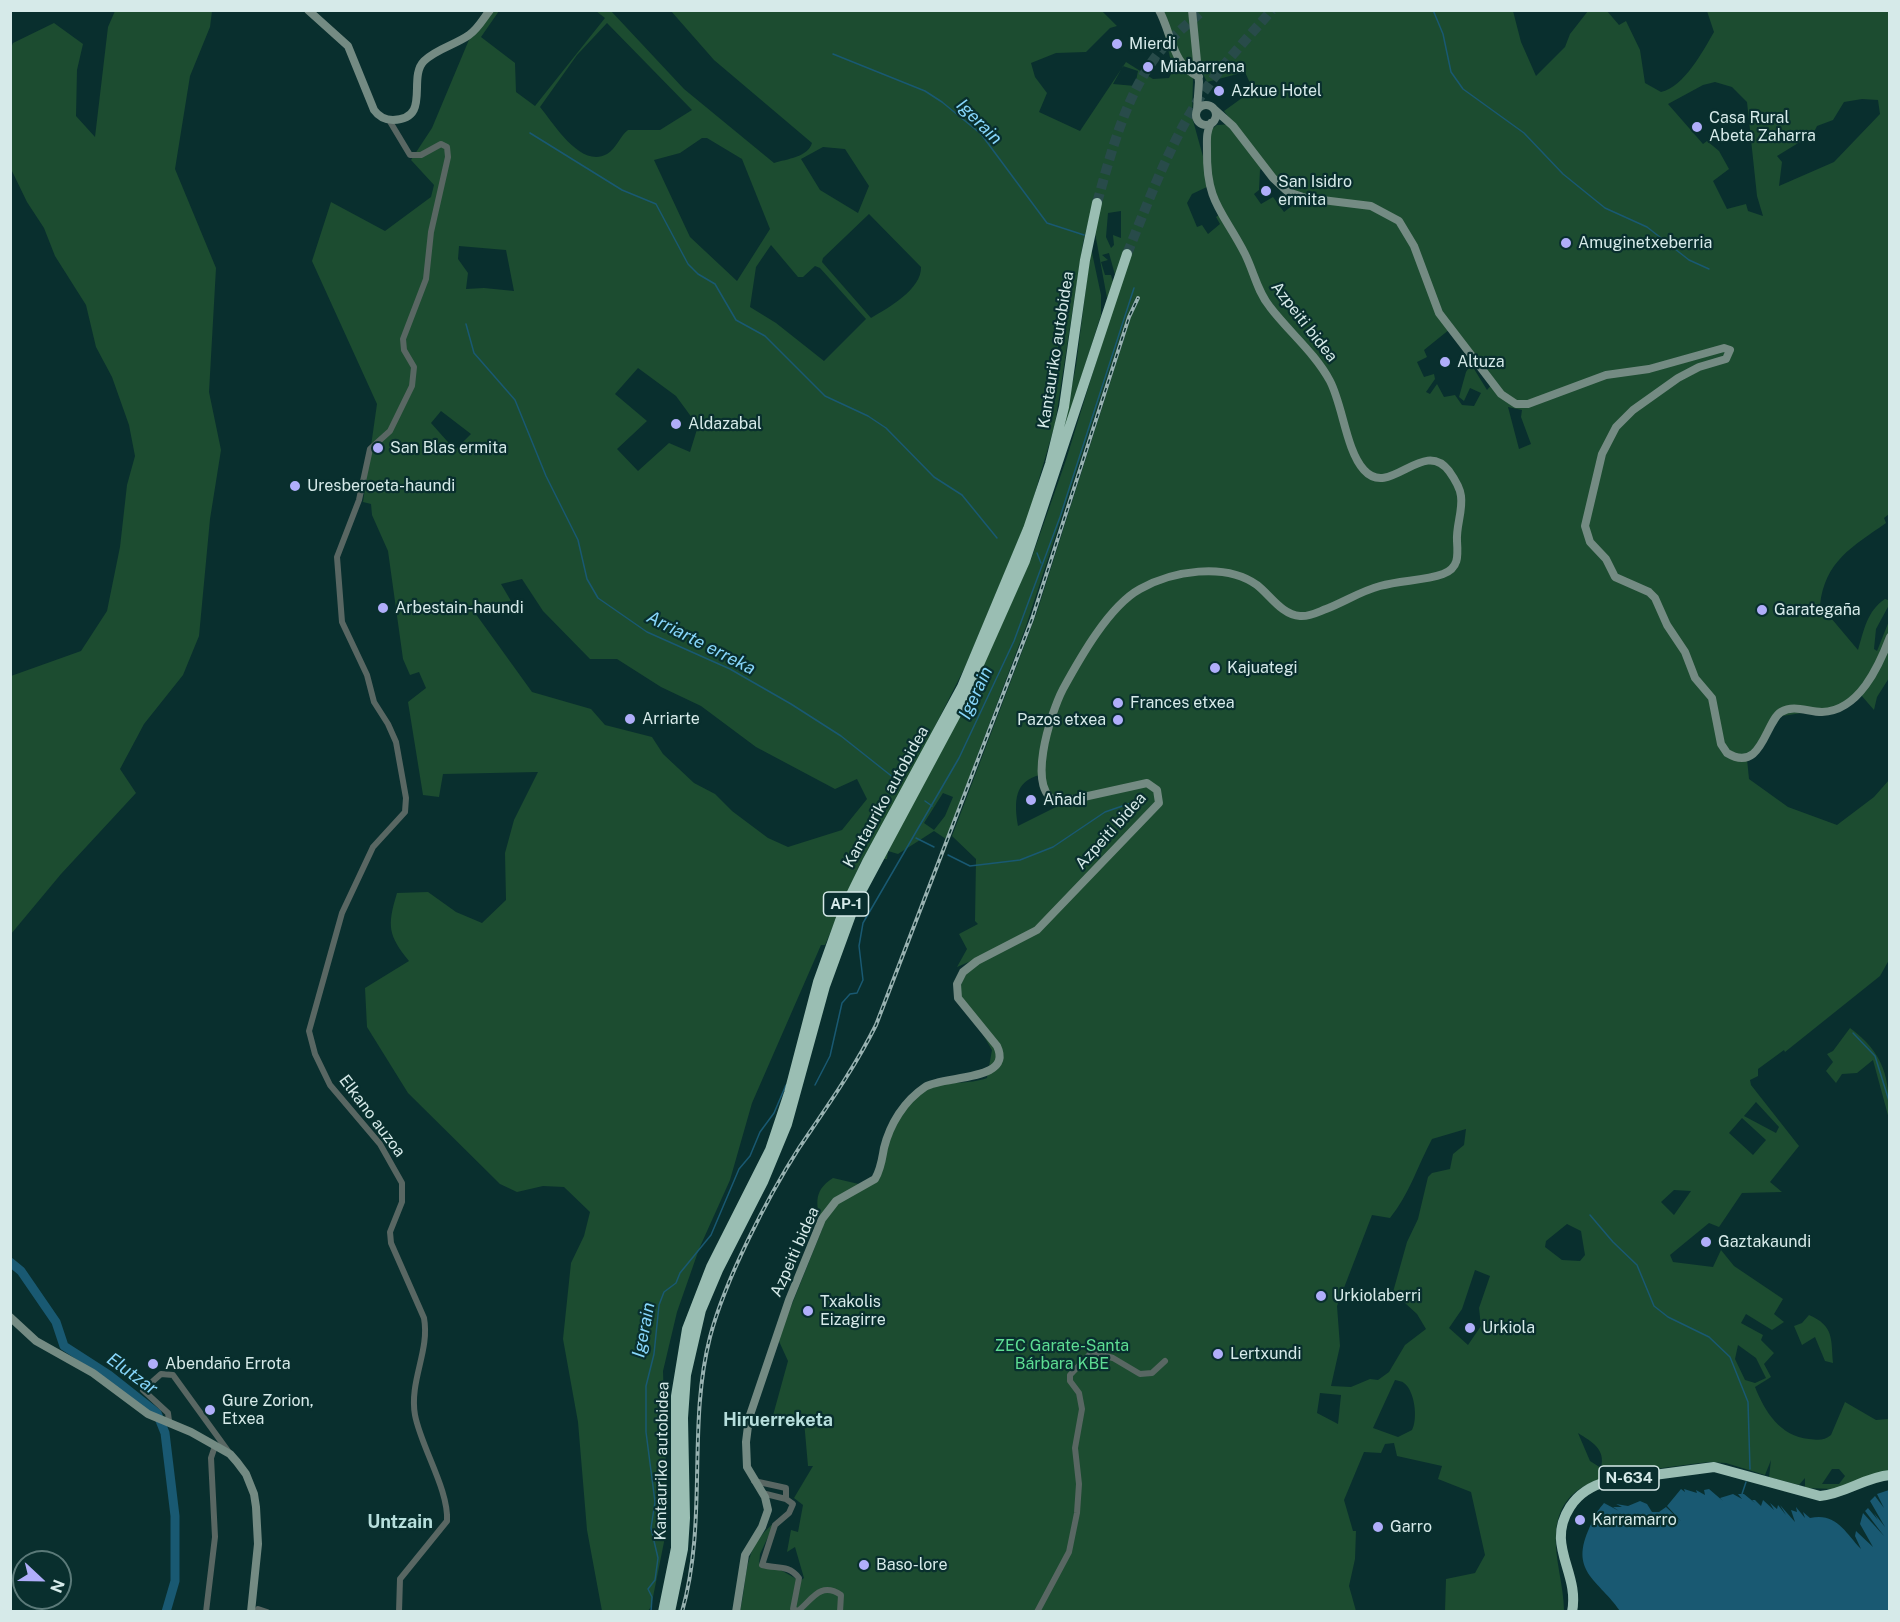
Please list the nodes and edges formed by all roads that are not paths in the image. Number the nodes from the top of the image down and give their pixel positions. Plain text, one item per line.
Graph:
1 (308, 10) edge
2 (490, 10) edge
3 (1158, 10) edge
4 (1192, 10) edge
5 (1181, 64) junction
6 (1198, 66) junction
7 (1199, 80) junction
8 (1213, 108) junction
9 (1197, 114) junction
10 (389, 120) junction
11 (1211, 123) junction
12 (1233, 126) junction
13 (1206, 158) junction
14 (1097, 203) tunnel mouth
15 (1127, 254) tunnel mouth
16 (1890, 637) edge
17 (10, 1317) edge
18 (1165, 1361) dead end
19 (167, 1421) junction
20 (215, 1446) junction
21 (230, 1454) junction
22 (1890, 1475) edge
23 (754, 1481) junction
24 (762, 1493) junction
25 (778, 1498) junction
26 (786, 1499) junction
27 (768, 1508) junction
28 (254, 1610) edge
29 (206, 1611) edge
30 (267, 1611) edge
31 (399, 1611) edge
32 (663, 1611) edge
33 (670, 1611) edge
34 (736, 1611) edge
35 (840, 1611) edge
36 (1037, 1611) edge
37 (1572, 1611) edge

1 - 10 main road
2 - 10 main road
3 - 5 main road
4 - 6 main road, Azpeiti bidea
5 - 6 main road
5 - 7 main road
6 - 7 main road, Azpeiti bidea
7 - 8 main road, Azpeiti bidea
7 - 9 main road, Azpeiti bidea
8 - 9 main road
8 - 11 main road
8 - 12 main road, Azpeiti bidea
9 - 11 main road
9 - 13 main road, Azpeiti bidea
10 - 31 street, Elkano auzoa
11 - 12 main road
11 - 13 main road, Azpeiti bidea
12 - 16 main road, Azpeiti bidea
13 - 23 main road, Azpeiti bidea
14 - 32 highway, Kantauriko autobidea / AP-1
15 - 33 highway, Kantauriko autobidea / AP-1
17 - 19 main road
18 - 36 street
19 - 20 main road
19 - 21 street
20 - 21 main road
20 - 29 street
21 - 28 main road
22 - 37 highway, N-634
23 - 24 main road, Azpeiti bidea
23 - 26 street
24 - 25 street
24 - 27 main road, Azpeiti bidea
25 - 26 street
25 - 27 street
26 - 35 street
27 - 34 main road
28 - 30 street

